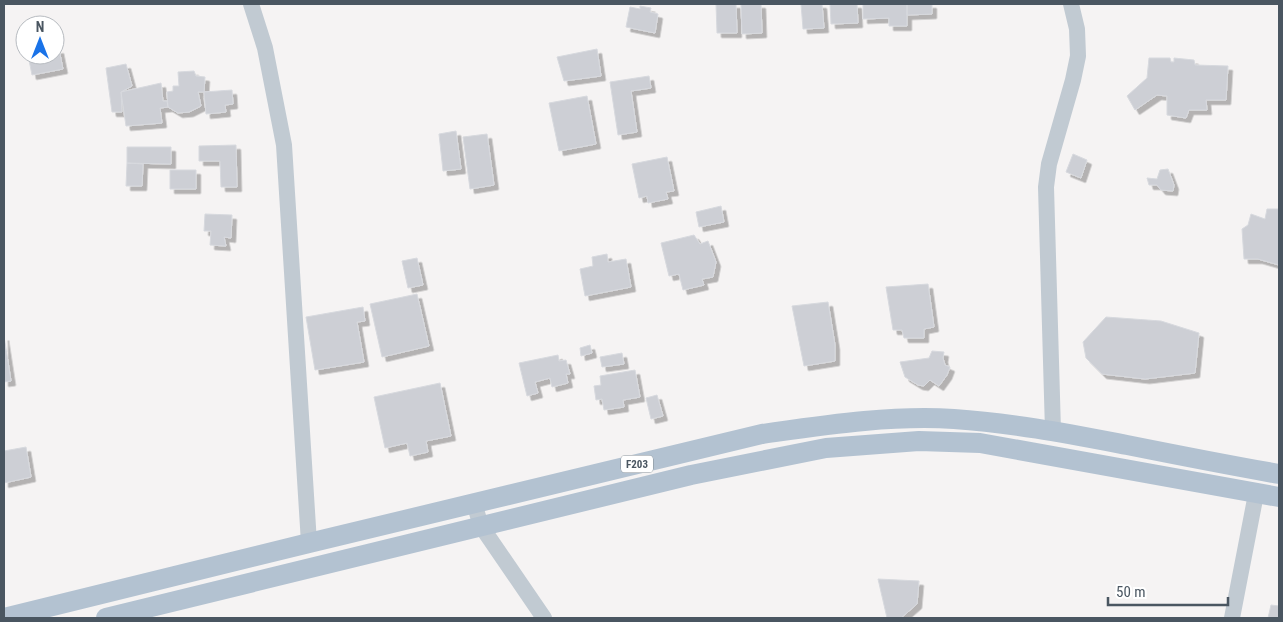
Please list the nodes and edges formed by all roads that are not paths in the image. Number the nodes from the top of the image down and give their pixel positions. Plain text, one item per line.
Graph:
1 (251, 4) edge
2 (1071, 4) edge
3 (1053, 431) junction
4 (1279, 474) edge
5 (1256, 494) junction
6 (1279, 497) edge
7 (474, 503) junction
8 (481, 526) junction
9 (309, 543) junction
10 (4, 618) edge
11 (106, 618) edge
12 (544, 618) edge
13 (1232, 618) edge

1 - 9 street
2 - 3 street
3 - 4 main road, F203
3 - 7 main road, F203
5 - 6 main road, F203
5 - 8 main road, F203
5 - 13 street
7 - 8 street
7 - 9 main road, F203
8 - 11 main road, F203
8 - 12 street
9 - 10 main road, F203

